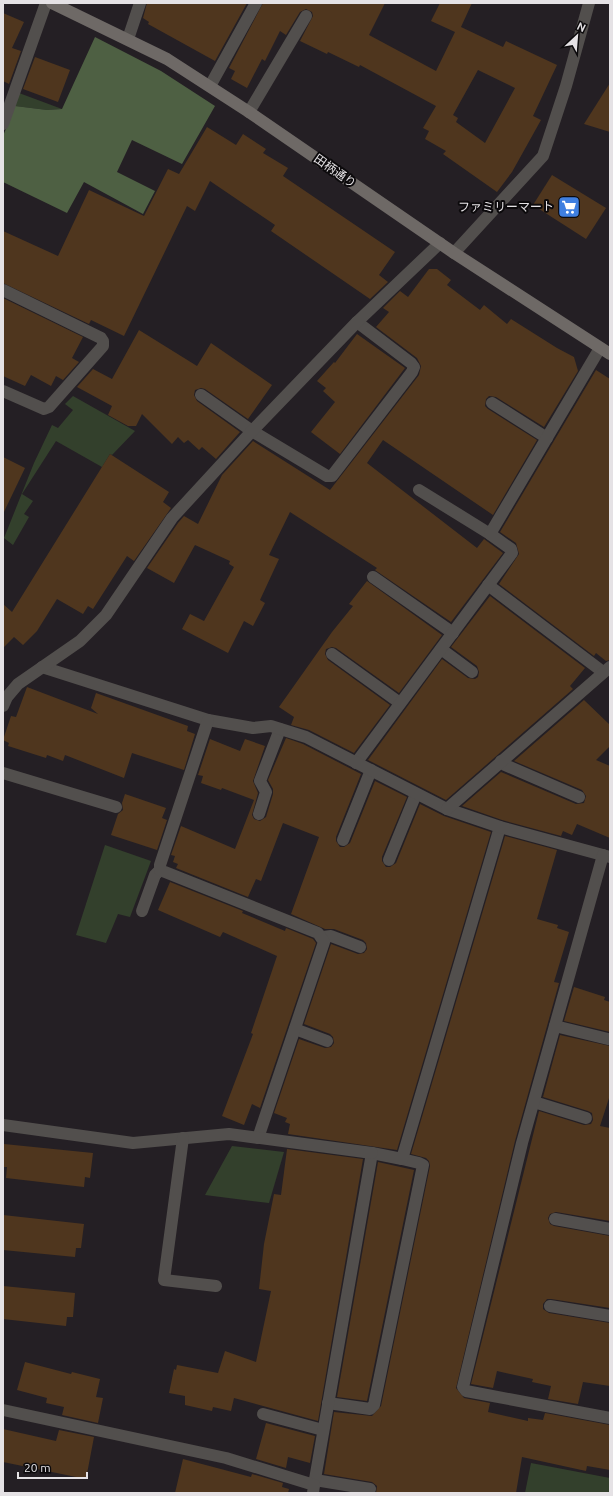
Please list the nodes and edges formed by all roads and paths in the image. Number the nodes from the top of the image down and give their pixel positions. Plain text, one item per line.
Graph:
1 (46, 3) edge
2 (52, 3) edge
3 (140, 3) edge
4 (256, 3) edge
5 (589, 3) edge
6 (306, 16) dead end
7 (128, 39) junction
8 (210, 86) junction
9 (8, 97) edge
10 (250, 112) junction
11 (3, 124) edge
12 (440, 243) junction
13 (454, 252) junction
14 (3, 290) edge
15 (357, 322) junction
16 (605, 351) edge
17 (3, 391) edge
18 (201, 395) dead end
19 (492, 403) dead end
20 (252, 430) junction
21 (547, 438) junction
22 (419, 490) dead end
23 (490, 534) junction
24 (373, 577) dead end
25 (488, 585) junction
26 (453, 633) junction
27 (441, 648) junction
28 (332, 654) dead end
29 (42, 667) junction
30 (606, 669) edge
31 (472, 672) dead end
32 (400, 703) junction
33 (3, 706) edge
34 (208, 720) junction
35 (280, 729) junction
36 (501, 761) junction
37 (356, 763) junction
38 (372, 770) junction
39 (3, 773) edge
40 (416, 794) junction
41 (579, 797) dead end
42 (116, 807) dead end
43 (447, 809) junction
44 (259, 814) dead end
45 (500, 827) junction
46 (343, 840) dead end
47 (606, 856) edge
48 (389, 860) dead end
49 (160, 870) junction
50 (142, 911) dead end
51 (323, 937) junction
52 (360, 947) dead end
53 (555, 1026) junction
54 (295, 1029) junction
55 (608, 1039) dead end
56 (327, 1041) dead end
57 (534, 1102) junction
58 (586, 1118) dead end
59 (3, 1125) edge
60 (183, 1138) junction
61 (258, 1138) junction
62 (372, 1153) junction
63 (402, 1159) junction
64 (555, 1219) dead end
65 (610, 1229) edge
66 (216, 1286) dead end
67 (550, 1306) dead end
68 (610, 1316) edge
69 (328, 1403) junction
70 (3, 1410) edge
71 (263, 1414) dead end
72 (610, 1418) edge
73 (323, 1430) junction
74 (314, 1486) edge
75 (370, 1489) dead end

1 - 9 street
2 - 7 street, 田柄通り
3 - 7 street
4 - 8 street
5 - 13 street
6 - 10 street
7 - 8 street, 田柄通り
8 - 10 street, 田柄通り
9 - 11 street
10 - 12 street, 田柄通り
12 - 13 street, 田柄通り
12 - 15 street
13 - 16 street, 田柄通り
14 - 17 street
15 - 20 street
15 - 20 street
16 - 21 street
18 - 20 street
19 - 21 street
20 - 29 street
21 - 23 street
22 - 23 street
23 - 25 street
24 - 26 street
25 - 26 street
25 - 30 street
26 - 27 street
27 - 31 street
27 - 32 street
28 - 32 street
29 - 33 street
29 - 34 street
30 - 36 street
32 - 37 street
34 - 35 street
34 - 49 street
35 - 37 street
35 - 44 street
36 - 41 street
36 - 43 street
37 - 38 street
38 - 40 street
38 - 46 street
39 - 42 street
40 - 43 street
40 - 48 street
43 - 45 street
45 - 47 street
45 - 63 street
47 - 53 street
49 - 50 street
49 - 51 street
51 - 52 street
51 - 54 street
53 - 55 street
53 - 57 street
54 - 56 street
54 - 61 street
57 - 58 street
57 - 72 street
59 - 60 street
60 - 61 street
60 - 66 street
61 - 62 street
62 - 63 street
62 - 69 street
63 - 69 street
64 - 65 street
67 - 68 street
69 - 73 street
70 - 74 street
71 - 73 street
73 - 74 street
74 - 75 street

